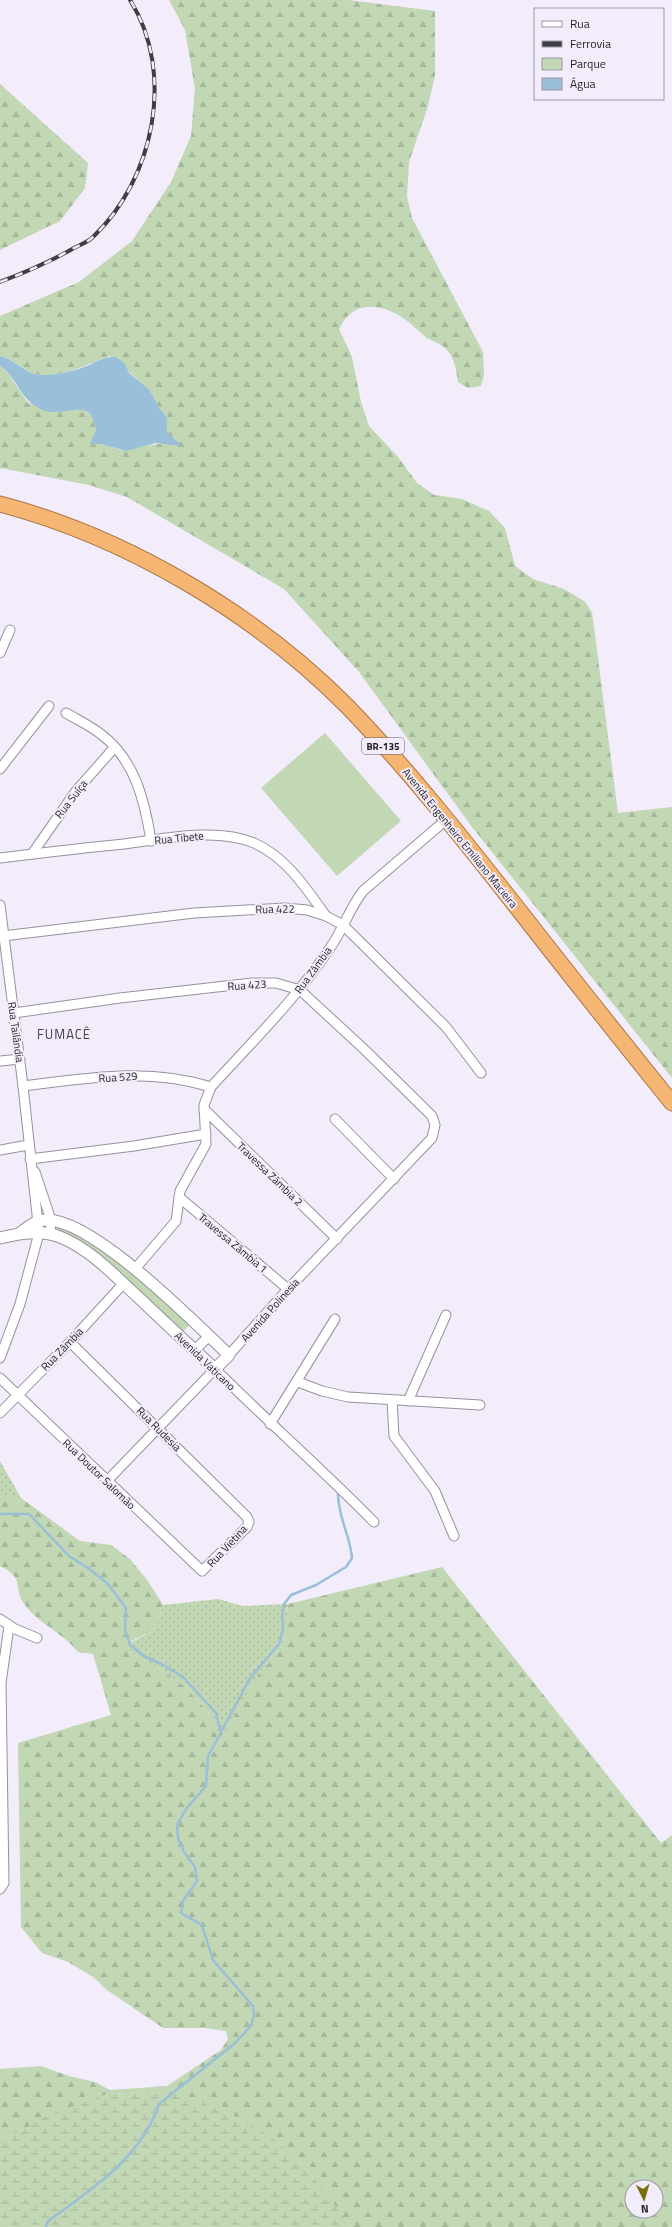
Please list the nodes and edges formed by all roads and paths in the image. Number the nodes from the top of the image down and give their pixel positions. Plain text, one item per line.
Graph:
1 (0, 504) edge
2 (10, 630) dead end
3 (0, 653) edge
4 (49, 706) dead end
5 (66, 713) dead end
6 (114, 748) junction
7 (0, 770) edge
8 (447, 819) junction
9 (151, 840) junction
10 (32, 854) junction
11 (0, 858) edge
12 (0, 905) edge
13 (326, 916) junction
14 (343, 925) junction
15 (3, 936) junction
16 (2, 947) edge
17 (300, 990) junction
18 (14, 1013) junction
19 (20, 1059) junction
20 (0, 1062) edge
21 (481, 1073) dead end
22 (23, 1086) junction
23 (211, 1087) junction
24 (672, 1103) edge
25 (204, 1109) junction
26 (335, 1119) dead end
27 (206, 1134) junction
28 (432, 1138) joint
29 (28, 1145) junction
30 (0, 1150) edge
31 (30, 1159) junction
32 (394, 1179) junction
33 (179, 1197) junction
34 (50, 1220) junction
35 (37, 1221) junction
36 (20, 1233) junction
37 (44, 1234) junction
38 (0, 1238) edge
39 (337, 1239) junction
40 (135, 1269) junction
41 (124, 1284) junction
42 (288, 1289) junction
43 (446, 1315) dead end
44 (335, 1319) dead end
45 (208, 1336) junction
46 (70, 1342) junction
47 (195, 1350) junction
48 (229, 1355) junction
49 (0, 1358) edge
50 (215, 1369) junction
51 (0, 1378) edge
52 (298, 1382) junction
53 (17, 1394) junction
54 (392, 1400) junction
55 (408, 1401) junction
56 (480, 1405) dead end
57 (0, 1413) edge
58 (270, 1424) junction
59 (159, 1428) junction
60 (106, 1481) junction
61 (247, 1517) joint
62 (374, 1522) dead end
63 (454, 1536) dead end
64 (199, 1571) joint
65 (0, 1619) edge
66 (9, 1626) junction
67 (37, 1638) dead end
68 (2, 1886) edge

1 - 8 highway, Avenida Engenheiro Emiliano Macieira / BR-135
2 - 3 street
4 - 7 street
5 - 6 street
6 - 9 street
6 - 10 street, Rua Suíça
8 - 14 street, Rua Zâmbia
8 - 24 highway, Avenida Engenheiro Emiliano Macieira / BR-135
9 - 10 street, Rua Tibete
9 - 13 street, Rua Tibete
10 - 11 street, Rua Tibete
12 - 15 street, Rua Tailândia
13 - 14 street, Rua 422
13 - 15 street, Rua 422
14 - 17 street, Rua Zâmbia
14 - 21 street, Rua 422
15 - 16 street, Rua Tailândia
16 - 18 street, Rua Tailândia
17 - 18 street, Rua 423
17 - 23 street, Rua Zâmbia
17 - 28 street, Rua 423
18 - 19 street, Rua Tailândia
19 - 20 street
19 - 22 street, Rua Tailândia
22 - 23 street, Rua 529
22 - 29 street, Rua Tailândia
23 - 25 street, Rua Zâmbia
25 - 27 street, Rua Zâmbia
25 - 39 street, Travessa Zâmbia 2
26 - 32 street
27 - 31 street
27 - 33 street, Rua Zâmbia
28 - 32 street, Avenida Polinesia
29 - 30 street
29 - 31 street, Rua Tailândia
31 - 34 street, Rua Tailândia
31 - 35 street, Rua Tailândia
32 - 39 street, Avenida Polinesia
33 - 40 street, Rua Zâmbia
33 - 42 street, Travessa Zâmbia 1
34 - 35 street, Avenida Vaticano
34 - 37 street, Rua Tailândia
34 - 40 street, Avenida Vaticano
35 - 36 street, Avenida Vaticano
35 - 37 street, Rua Tailândia
36 - 37 street, Avenida Vaticano
36 - 38 street, Avenida Vaticano
37 - 41 street, Avenida Vaticano
37 - 49 street
39 - 42 street, Avenida Polinesia
40 - 45 street, Avenida Vaticano
41 - 46 street, Rua Zâmbia
41 - 47 street, Avenida Vaticano
42 - 48 street, Avenida Polinesia
43 - 55 street
44 - 52 street
45 - 47 street
45 - 48 street, Avenida Vaticano
46 - 53 street, Rua Zâmbia
46 - 59 street, Rua Rudesia
47 - 50 street, Avenida Vaticano
48 - 50 street, Avenida Polinesia
50 - 58 street, Avenida Vaticano
50 - 59 street, Avenida Polinesia
51 - 53 street, Rua Doutor Salomão
52 - 54 street
52 - 58 street
53 - 57 street, Rua Zâmbia
53 - 60 street, Rua Doutor Salomão
54 - 55 street
54 - 63 street
55 - 56 street
58 - 62 street, Avenida Vaticano
59 - 60 street, Avenida Polinesia
59 - 61 street, Rua Rudesia
60 - 64 street, Rua Doutor Salomão
61 - 64 street, Rua Vietina
65 - 66 street
66 - 67 street
66 - 68 street

